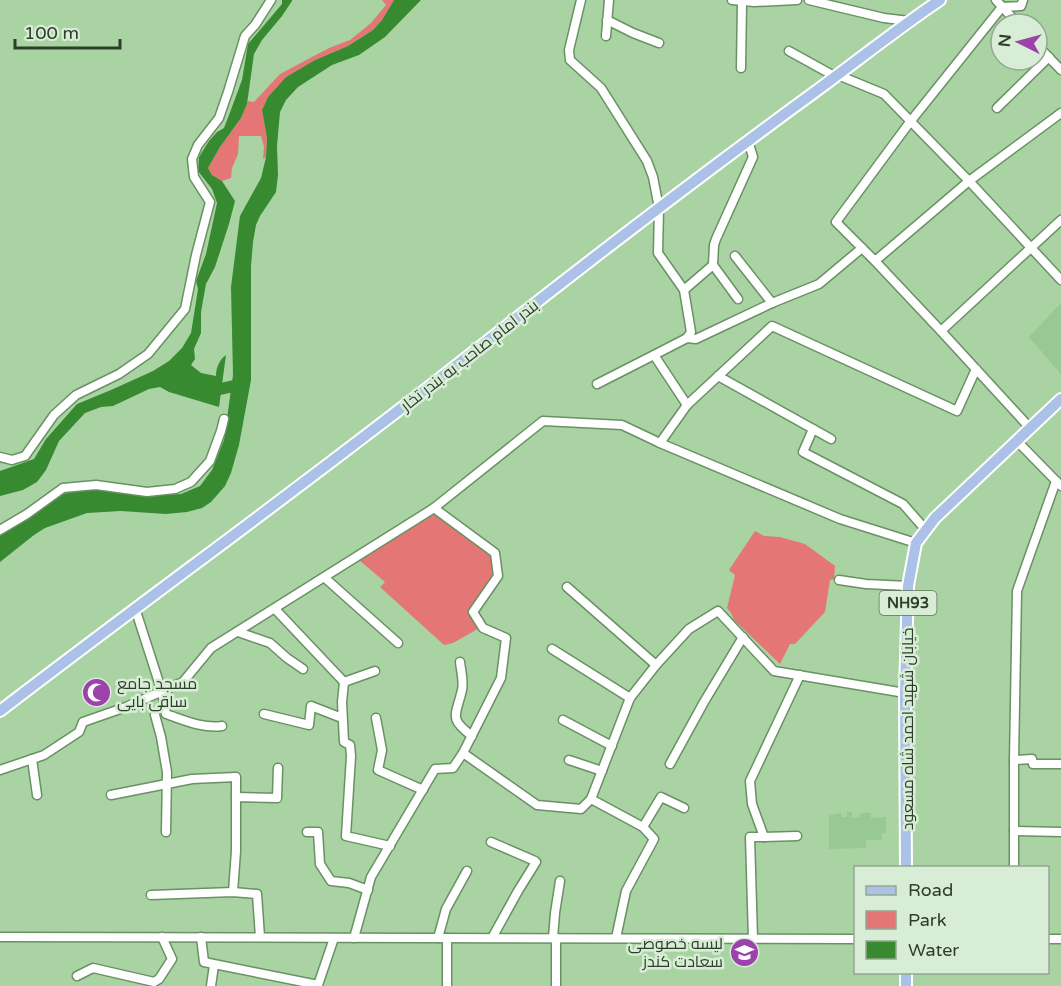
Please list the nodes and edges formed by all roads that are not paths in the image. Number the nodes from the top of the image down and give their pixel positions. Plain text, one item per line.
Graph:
1 (271, 0) edge
2 (582, 0) edge
3 (609, 0) edge
4 (732, 0) edge
5 (797, 0) edge
6 (809, 0) edge
7 (940, 0) edge
8 (1023, 0) edge
9 (754, 1) edge
10 (742, 2) junction
11 (999, 4) edge
12 (608, 20) junction
13 (909, 21) junction
14 (606, 36) dead end
15 (659, 43) dead end
16 (789, 51) dead end
17 (1049, 58) edge
18 (741, 68) dead end
19 (1061, 70) edge
20 (1033, 72) edge
21 (837, 76) junction
22 (997, 108) dead end
23 (1061, 113) edge
24 (910, 122) junction
25 (748, 141) junction
26 (969, 181) junction
27 (659, 208) junction
28 (1061, 220) edge
29 (1032, 247) junction
30 (862, 248) junction
31 (735, 256) dead end
32 (875, 261) junction
33 (712, 265) junction
34 (1061, 280) edge
35 (684, 290) junction
36 (738, 299) dead end
37 (772, 303) junction
38 (941, 331) junction
39 (687, 338) junction
40 (654, 355) junction
41 (976, 369) junction
42 (718, 376) junction
43 (597, 384) dead end
44 (1061, 399) edge
45 (687, 405) junction
46 (224, 419) dead end
47 (1030, 428) junction
48 (813, 429) junction
49 (831, 439) dead end
50 (1017, 441) junction
51 (660, 443) junction
52 (0, 457) edge
53 (1059, 483) edge
54 (434, 508) junction
55 (925, 529) junction
56 (0, 530) edge
57 (916, 543) junction
58 (325, 578) junction
59 (839, 580) dead end
60 (908, 586) junction
61 (567, 587) dead end
62 (135, 608) junction
63 (275, 609) junction
64 (238, 632) junction
65 (743, 637) junction
66 (398, 643) dead end
67 (552, 649) dead end
68 (460, 662) dead end
69 (656, 665) junction
70 (303, 669) dead end
71 (375, 671) dead end
72 (800, 675) junction
73 (344, 682) junction
74 (162, 692) junction
75 (905, 693) junction
76 (630, 698) junction
77 (0, 711) edge
78 (264, 714) dead end
79 (155, 715) dead end
80 (342, 718) junction
81 (376, 718) dead end
82 (563, 720) dead end
83 (222, 726) dead end
84 (472, 736) junction
85 (612, 746) junction
86 (463, 753) junction
87 (32, 759) junction
88 (569, 760) dead end
89 (1014, 760) junction
90 (670, 764) dead end
91 (1061, 764) edge
92 (278, 768) dead end
93 (0, 770) edge
94 (602, 771) junction
95 (167, 784) junction
96 (423, 790) junction
97 (37, 795) dead end
98 (111, 795) dead end
99 (236, 797) junction
100 (591, 799) junction
101 (684, 808) dead end
102 (643, 827) junction
103 (1014, 831) junction
104 (166, 832) dead end
105 (308, 832) dead end
106 (1061, 832) edge
107 (797, 836) dead end
108 (764, 837) junction
109 (491, 842) dead end
110 (390, 846) junction
111 (906, 866) edge
112 (1014, 866) edge
113 (467, 871) dead end
114 (560, 881) dead end
115 (368, 890) junction
116 (233, 892) junction
117 (151, 896) dead end
118 (0, 937) edge
119 (162, 937) junction
120 (201, 937) junction
121 (261, 938) junction
122 (334, 938) junction
123 (354, 938) junction
124 (442, 938) junction
125 (492, 938) junction
126 (554, 938) junction
127 (616, 938) junction
128 (753, 939) junction
129 (854, 939) edge
130 (214, 965) junction
131 (77, 976) dead end
132 (277, 982) edge
133 (211, 986) edge
134 (318, 986) edge
135 (447, 986) edge
136 (556, 986) edge

1 - 52 street
2 - 27 street
3 - 12 street
4 - 10 street
5 - 9 street
6 - 13 street
7 - 13 main road, بندر امام صاحب به بندر تخار
8 - 11 street
9 - 10 street
10 - 18 street
11 - 24 street
12 - 14 street
12 - 15 street
13 - 21 main road, بندر امام صاحب به بندر تخار
16 - 21 street
17 - 19 street
20 - 22 street
21 - 24 street
21 - 25 main road, بندر امام صاحب به بندر تخار
23 - 26 street
24 - 26 street
24 - 30 street
25 - 27 main road, بندر امام صاحب به بندر تخار
25 - 33 street
26 - 29 street
26 - 32 street
27 - 35 street
27 - 62 main road, بندر امام صاحب به بندر تخار
28 - 29 street
29 - 34 street
29 - 38 street
30 - 32 street
30 - 37 street
31 - 37 street
32 - 38 street
33 - 35 street
33 - 36 street
35 - 39 street
37 - 39 street
38 - 41 street
39 - 40 street
40 - 43 street
40 - 45 street
41 - 42 street
41 - 47 street
42 - 45 street
42 - 48 street
44 - 47 main road, خیابان شهید احمد شاه مسعود / NH93
45 - 51 street
46 - 56 street
47 - 50 main road, خیابان شهید احمد شاه مسعود / NH93
48 - 49 street
48 - 55 street
50 - 53 street
50 - 55 main road, خیابان شهید احمد شاه مسعود / NH93
51 - 54 street
51 - 57 street
53 - 89 street
54 - 58 street
54 - 84 street
55 - 57 main road, خیابان شهید احمد شاه مسعود / NH93
57 - 60 main road, خیابان شهید احمد شاه مسعود / NH93
58 - 63 street
58 - 66 street
59 - 60 street
60 - 75 main road, خیابان شهید احمد شاه مسعود / NH93
61 - 69 street
62 - 74 street
62 - 77 main road, بندر امام صاحب به بندر تخار
63 - 64 street
63 - 73 street
64 - 70 street
64 - 74 street
65 - 69 street
65 - 72 street
65 - 90 street
67 - 76 street
68 - 84 street
69 - 76 street
71 - 73 street
72 - 75 street
72 - 108 street
73 - 80 street
74 - 83 street
74 - 87 street
75 - 111 main road, خیابان شهید احمد شاه مسعود / NH93
76 - 85 street
78 - 80 street
79 - 95 street
80 - 110 street
81 - 96 street
82 - 85 street
84 - 86 street
85 - 94 street
86 - 96 street
86 - 100 street
87 - 93 street
87 - 97 street
88 - 94 street
89 - 91 street
89 - 103 street
92 - 99 street
94 - 100 street
95 - 98 street
95 - 99 street
95 - 104 street
96 - 110 street
99 - 116 street
100 - 102 street
101 - 102 street
102 - 127 street
103 - 106 street
103 - 112 street
105 - 115 street
107 - 108 street
108 - 128 street
109 - 125 street
110 - 115 street
113 - 124 street
114 - 126 street
115 - 123 street
116 - 117 street
116 - 121 street
118 - 119 street
119 - 120 street
119 - 131 street
120 - 121 street
120 - 130 street
121 - 122 street
122 - 123 street
122 - 134 street
123 - 124 street
124 - 125 street
124 - 135 street
125 - 126 street
126 - 127 street
126 - 136 street
127 - 128 street
128 - 129 street
130 - 132 street
130 - 133 street
132 - 134 street

